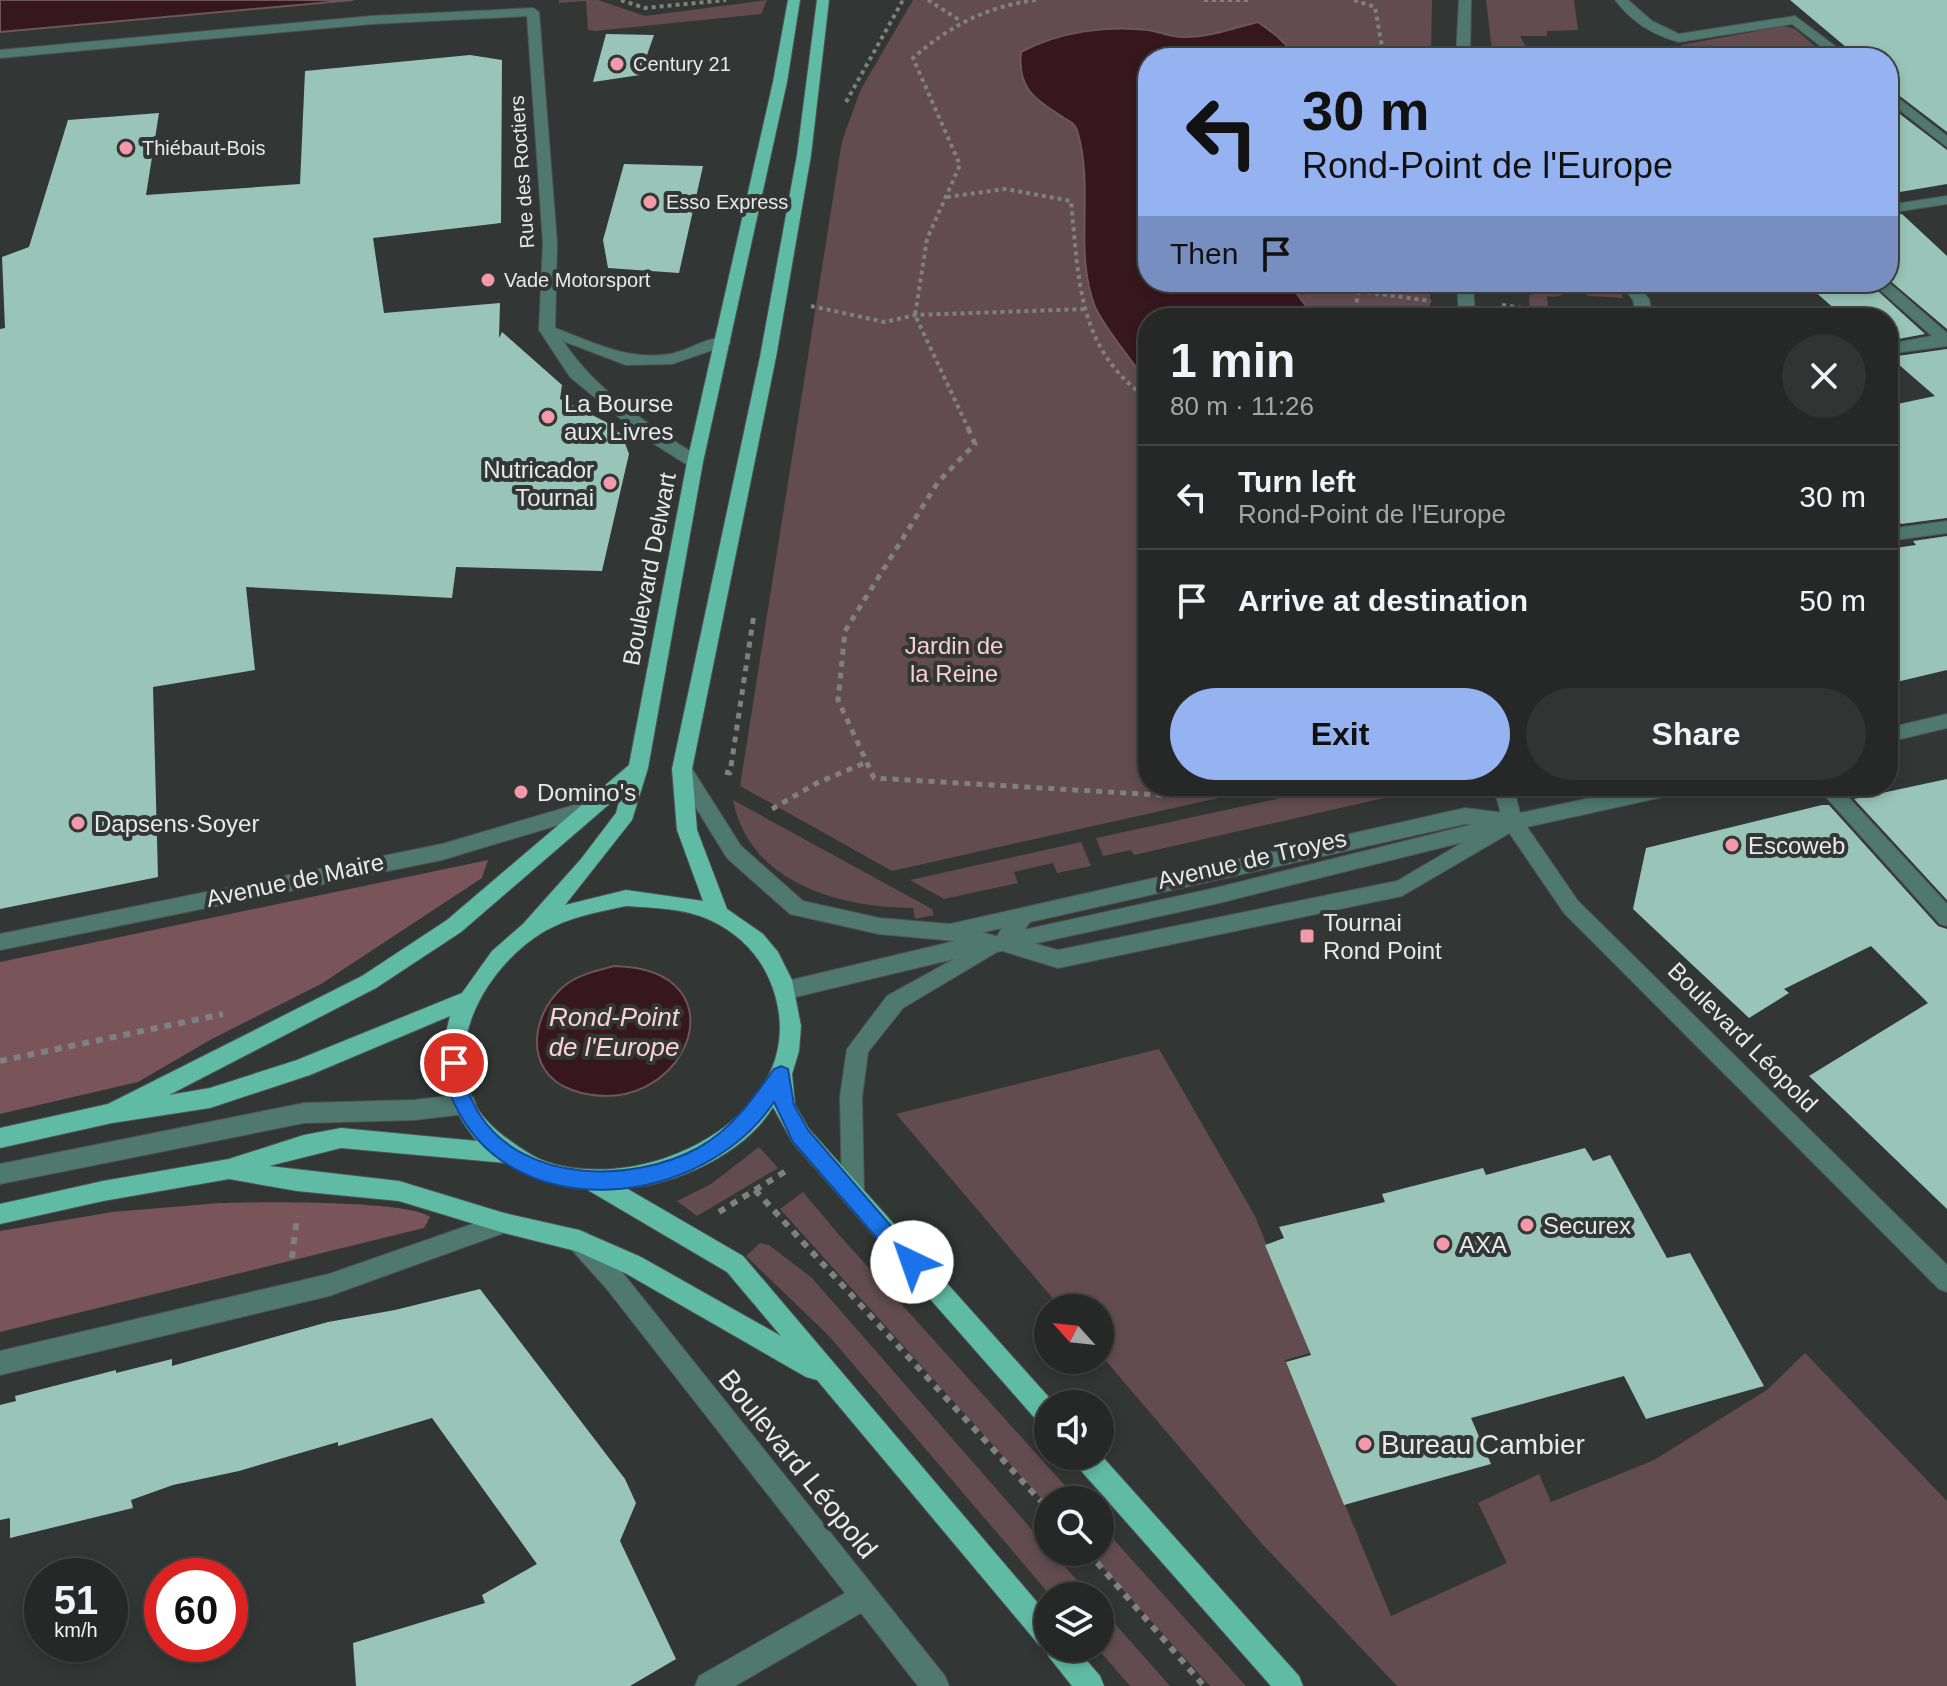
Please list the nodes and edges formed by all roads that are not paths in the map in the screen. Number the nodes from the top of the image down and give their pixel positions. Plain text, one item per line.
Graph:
1 (794, 0) edge
2 (823, 0) edge
3 (1465, 0) edge
4 (1621, 0) edge
5 (1463, 48) edge
6 (1831, 48) edge
7 (0, 54) edge
8 (1898, 102) edge
9 (1947, 143) edge
10 (1947, 200) edge
11 (1898, 207) edge
12 (1891, 292) edge
13 (547, 330) junction
14 (1946, 340) edge
15 (724, 341) junction
16 (1898, 347) edge
17 (695, 462) junction
18 (1947, 527) edge
19 (1898, 534) edge
20 (1947, 721) edge
21 (1898, 733) edge
22 (638, 768) junction
23 (682, 769) junction
24 (1506, 796) edge
25 (1634, 796) edge
26 (1835, 796) edge
27 (588, 809) junction
28 (1513, 822) junction
29 (718, 914) junction
30 (1024, 914) junction
31 (1947, 918) edge
32 (531, 929) junction
33 (950, 932) junction
34 (0, 942) edge
35 (1003, 943) junction
36 (787, 990) junction
37 (465, 1001) junction
38 (781, 1075) junction
39 (465, 1104) junction
40 (112, 1113) junction
41 (0, 1138) edge
42 (505, 1153) junction
43 (229, 1169) junction
44 (0, 1174) edge
45 (593, 1181) junction
46 (853, 1196) junction
47 (0, 1214) edge
48 (504, 1223) junction
49 (579, 1241) junction
50 (1947, 1281) edge
51 (0, 1363) edge
52 (826, 1375) junction
53 (1034, 1399) edge
54 (1097, 1470) edge
55 (863, 1597) junction
56 (1034, 1620) edge
57 (1070, 1662) edge
58 (709, 1686) edge
59 (935, 1686) edge
60 (1090, 1686) edge
61 (1289, 1686) edge

1 - 15 main road, Boulevard Delwart
2 - 23 main road
3 - 5 street
4 - 6 street
7 - 13 street, Rue des Roctiers
8 - 9 street
10 - 11 street
12 - 14 street
13 - 15 street
13 - 17 street
14 - 16 street
15 - 17 main road, Boulevard Delwart
17 - 22 main road, Boulevard Delwart
18 - 19 street
20 - 21 street
22 - 27 main road
22 - 32 main road, Boulevard Delwart
23 - 29 main road
23 - 33 street
24 - 28 street, Boulevard Léopold
25 - 28 street, Avenue de Troyes
26 - 31 street
27 - 34 street, Avenue de Maire
27 - 40 main road
28 - 30 street
28 - 35 street, Avenue de Troyes
28 - 35 street
28 - 50 street, Boulevard Léopold
29 - 32 main road
29 - 36 main road
30 - 33 street
30 - 35 street
32 - 37 main road
33 - 35 street
35 - 36 street, Avenue de Troyes
35 - 46 street, Avenue de Troyes
36 - 38 main road
37 - 39 main road
37 - 40 main road
38 - 45 main road
38 - 46 main road
39 - 42 main road
39 - 44 street
40 - 41 main road
42 - 43 main road
42 - 45 main road
43 - 47 main road
43 - 48 main road
45 - 52 main road
46 - 53 main road
48 - 49 main road
48 - 51 street
49 - 52 main road
49 - 55 street, Boulevard Léopold
52 - 56 main road
54 - 61 main road
55 - 58 street
55 - 59 street, Boulevard Léopold
57 - 60 main road

